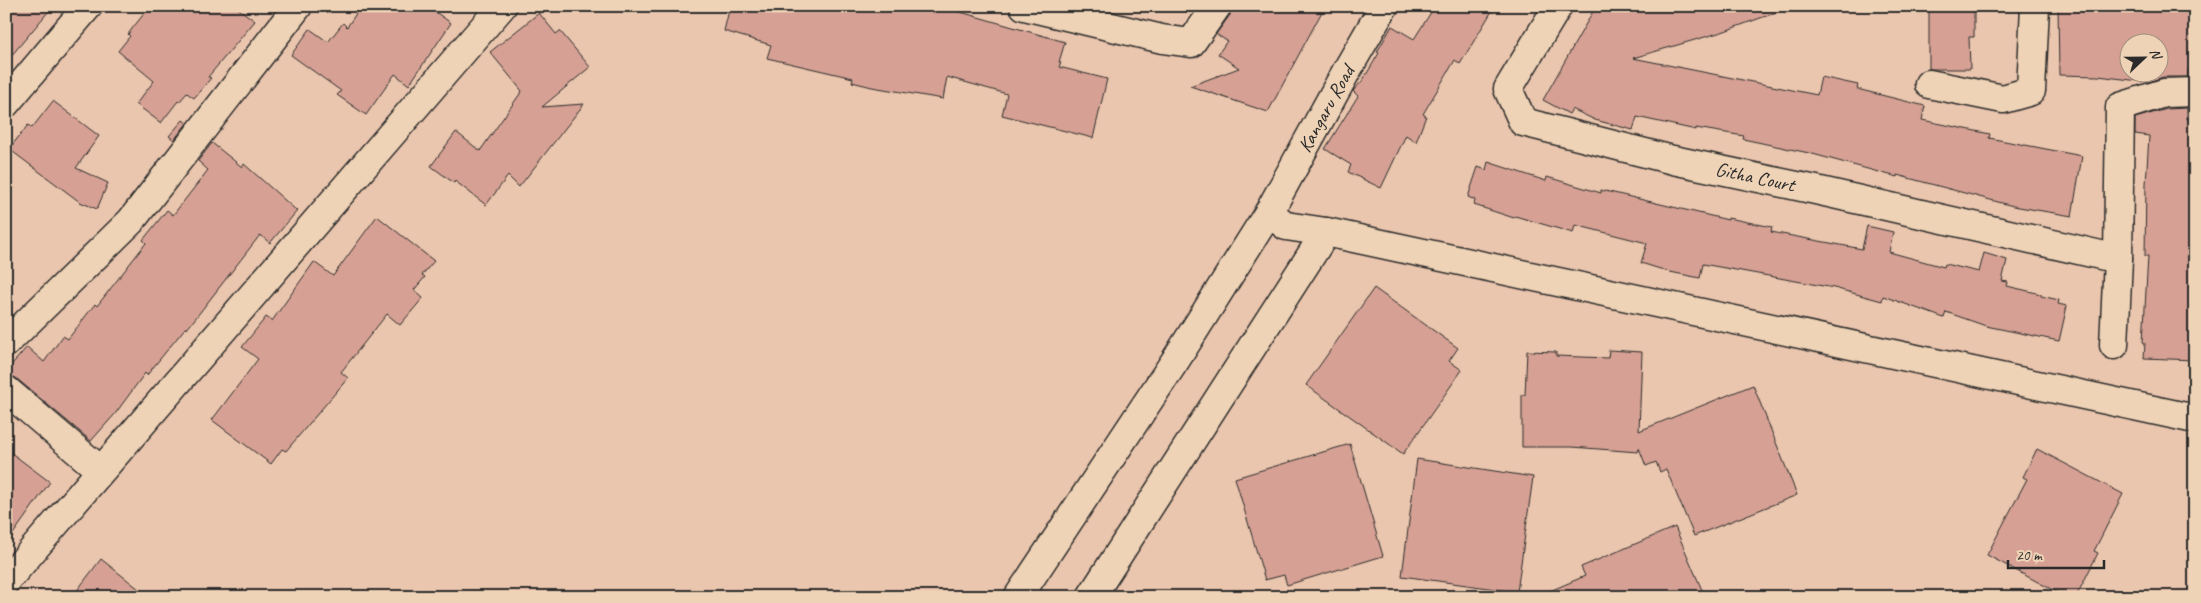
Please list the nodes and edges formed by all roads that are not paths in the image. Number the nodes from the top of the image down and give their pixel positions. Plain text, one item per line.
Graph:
1 (88, 6) edge
2 (298, 6) edge
3 (1024, 6) edge
4 (1217, 6) edge
5 (1384, 6) edge
6 (1558, 6) edge
7 (2035, 6) edge
8 (499, 7) edge
9 (1929, 84) dead end
10 (2195, 92) edge
11 (6, 103) edge
12 (1269, 212) junction
13 (1326, 232) junction
14 (2118, 259) junction
15 (6, 343) edge
16 (2114, 345) dead end
17 (6, 390) edge
18 (2195, 419) edge
19 (100, 470) junction
20 (6, 581) edge
21 (1018, 597) edge
22 (1091, 597) edge

1 - 11 street
2 - 15 street
3 - 4 street
5 - 12 street, Kangaru Road
6 - 14 street, Githa Court
7 - 9 street
8 - 19 street
10 - 14 street
12 - 13 street
12 - 21 street, Kangaru Road
13 - 18 street
13 - 22 street
14 - 16 street
17 - 19 street
19 - 20 street

